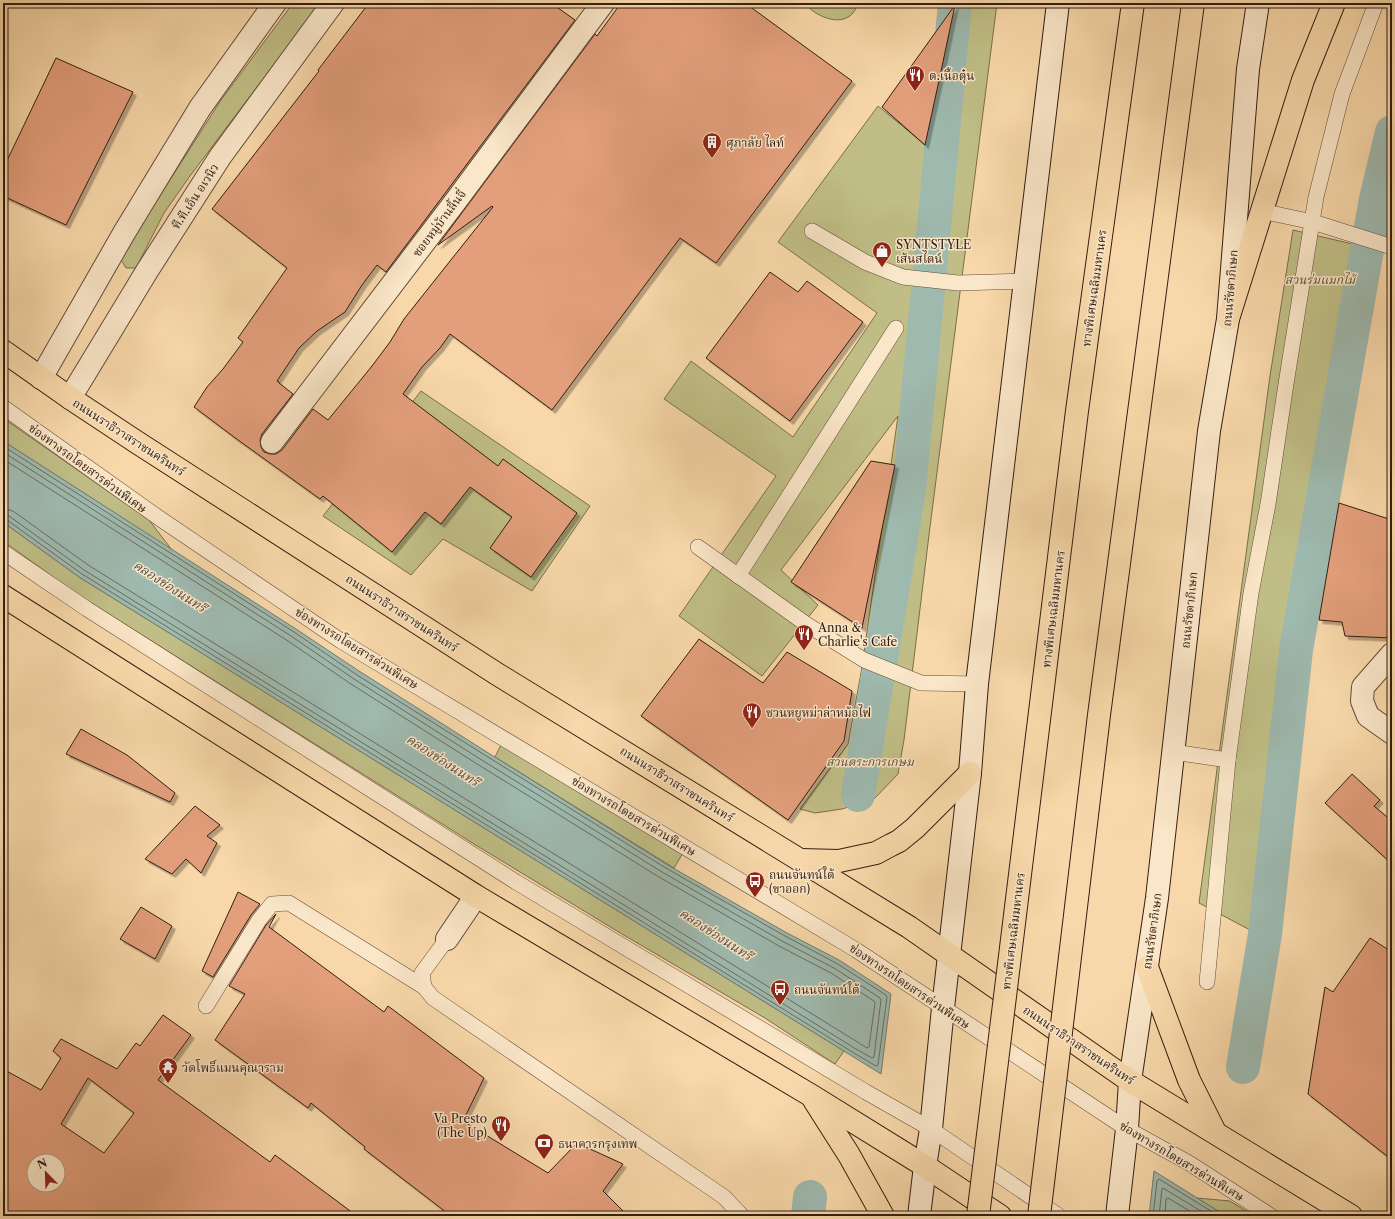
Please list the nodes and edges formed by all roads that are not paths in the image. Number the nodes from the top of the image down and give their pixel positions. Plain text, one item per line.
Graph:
1 (275, 3) edge
2 (333, 3) edge
3 (603, 3) edge
4 (1058, 3) edge
5 (1133, 3) edge
6 (1193, 3) edge
7 (1258, 3) edge
8 (1334, 3) edge
9 (1376, 3) edge
10 (1262, 212) junction
11 (1312, 222) junction
12 (812, 231) dead end
13 (1387, 246) edge
14 (1025, 281) junction
15 (1228, 320) junction
16 (896, 328) dead end
17 (3, 351) edge
18 (41, 378) junction
19 (70, 398) junction
20 (3, 407) edge
21 (272, 442) dead end
22 (698, 547) dead end
23 (3, 552) edge
24 (738, 576) junction
25 (3, 596) edge
26 (1392, 654) edge
27 (977, 684) junction
28 (1392, 733) edge
29 (1173, 752) junction
30 (1228, 760) junction
31 (970, 773) junction
32 (800, 860) junction
33 (476, 896) junction
34 (448, 939) joint
35 (949, 955) junction
36 (1147, 968) junction
37 (1207, 982) dead end
38 (424, 987) junction
39 (206, 1006) dead end
40 (943, 1008) junction
41 (1130, 1080) junction
42 (812, 1096) junction
43 (931, 1129) junction
44 (1127, 1129) junction
45 (1215, 1132) junction
46 (925, 1166) junction
47 (742, 1216) edge
48 (883, 1216) edge
49 (919, 1216) edge
50 (978, 1216) edge
51 (1000, 1216) edge
52 (1039, 1216) edge
53 (1059, 1216) edge
54 (1117, 1216) edge
55 (1271, 1216) edge
56 (1351, 1216) edge

1 - 18 main road
2 - 19 main road, ที.ที.เอ็น อเวนิว
3 - 21 main road, ซอยหมู่บ้านลิ้นจี่
4 - 14 main road
5 - 50 main road, ทางพิเศษเฉลิมมหานคร, bridge
6 - 52 main road, bridge
7 - 15 main road, ถนนรัชดาภิเษก
8 - 10 main road
9 - 11 lane
10 - 11 lane
10 - 15 main road
11 - 13 lane
11 - 30 lane
12 - 14 lane
14 - 27 main road
15 - 29 main road, ถนนรัชดาภิเษก
16 - 24 lane
17 - 18 main road, ถนนนราธิวาสราชนครินทร์
18 - 19 main road, ถนนนราธิวาสราชนครินทร์
19 - 32 main road, ถนนนราธิวาสราชนครินทร์
20 - 40 lane, ช่องทางรถโดยสารด่วนพิเศษ
22 - 24 lane
23 - 43 lane
24 - 27 lane
25 - 33 main road
26 - 28 main road
27 - 31 main road
29 - 30 lane
29 - 36 main road, ถนนรัชดาภิเษก
30 - 37 lane
31 - 32 main road
31 - 35 main road
32 - 35 main road, ถนนนราธิวาสราชนครินทร์
33 - 34 main road
33 - 42 main road
34 - 38 lane
35 - 40 main road
35 - 41 main road, ถนนนราธิวาสราชนครินทร์
36 - 41 main road, ถนนรัชดาภิเษก
36 - 45 main road
38 - 39 lane
38 - 47 lane
40 - 43 main road
40 - 44 lane, ช่องทางรถโดยสารด่วนพิเศษ
41 - 44 main road, ถนนรัชดาภิเษก
41 - 45 main road, ถนนนราธิวาสราชนครินทร์
42 - 46 main road
42 - 48 main road
43 - 46 main road
43 - 53 lane
44 - 54 main road, ถนนรัชดาภิเษก
44 - 55 lane, ช่องทางรถโดยสารด่วนพิเศษ
45 - 56 main road, ถนนนราธิวาสราชนครินทร์
46 - 49 main road
46 - 51 main road

